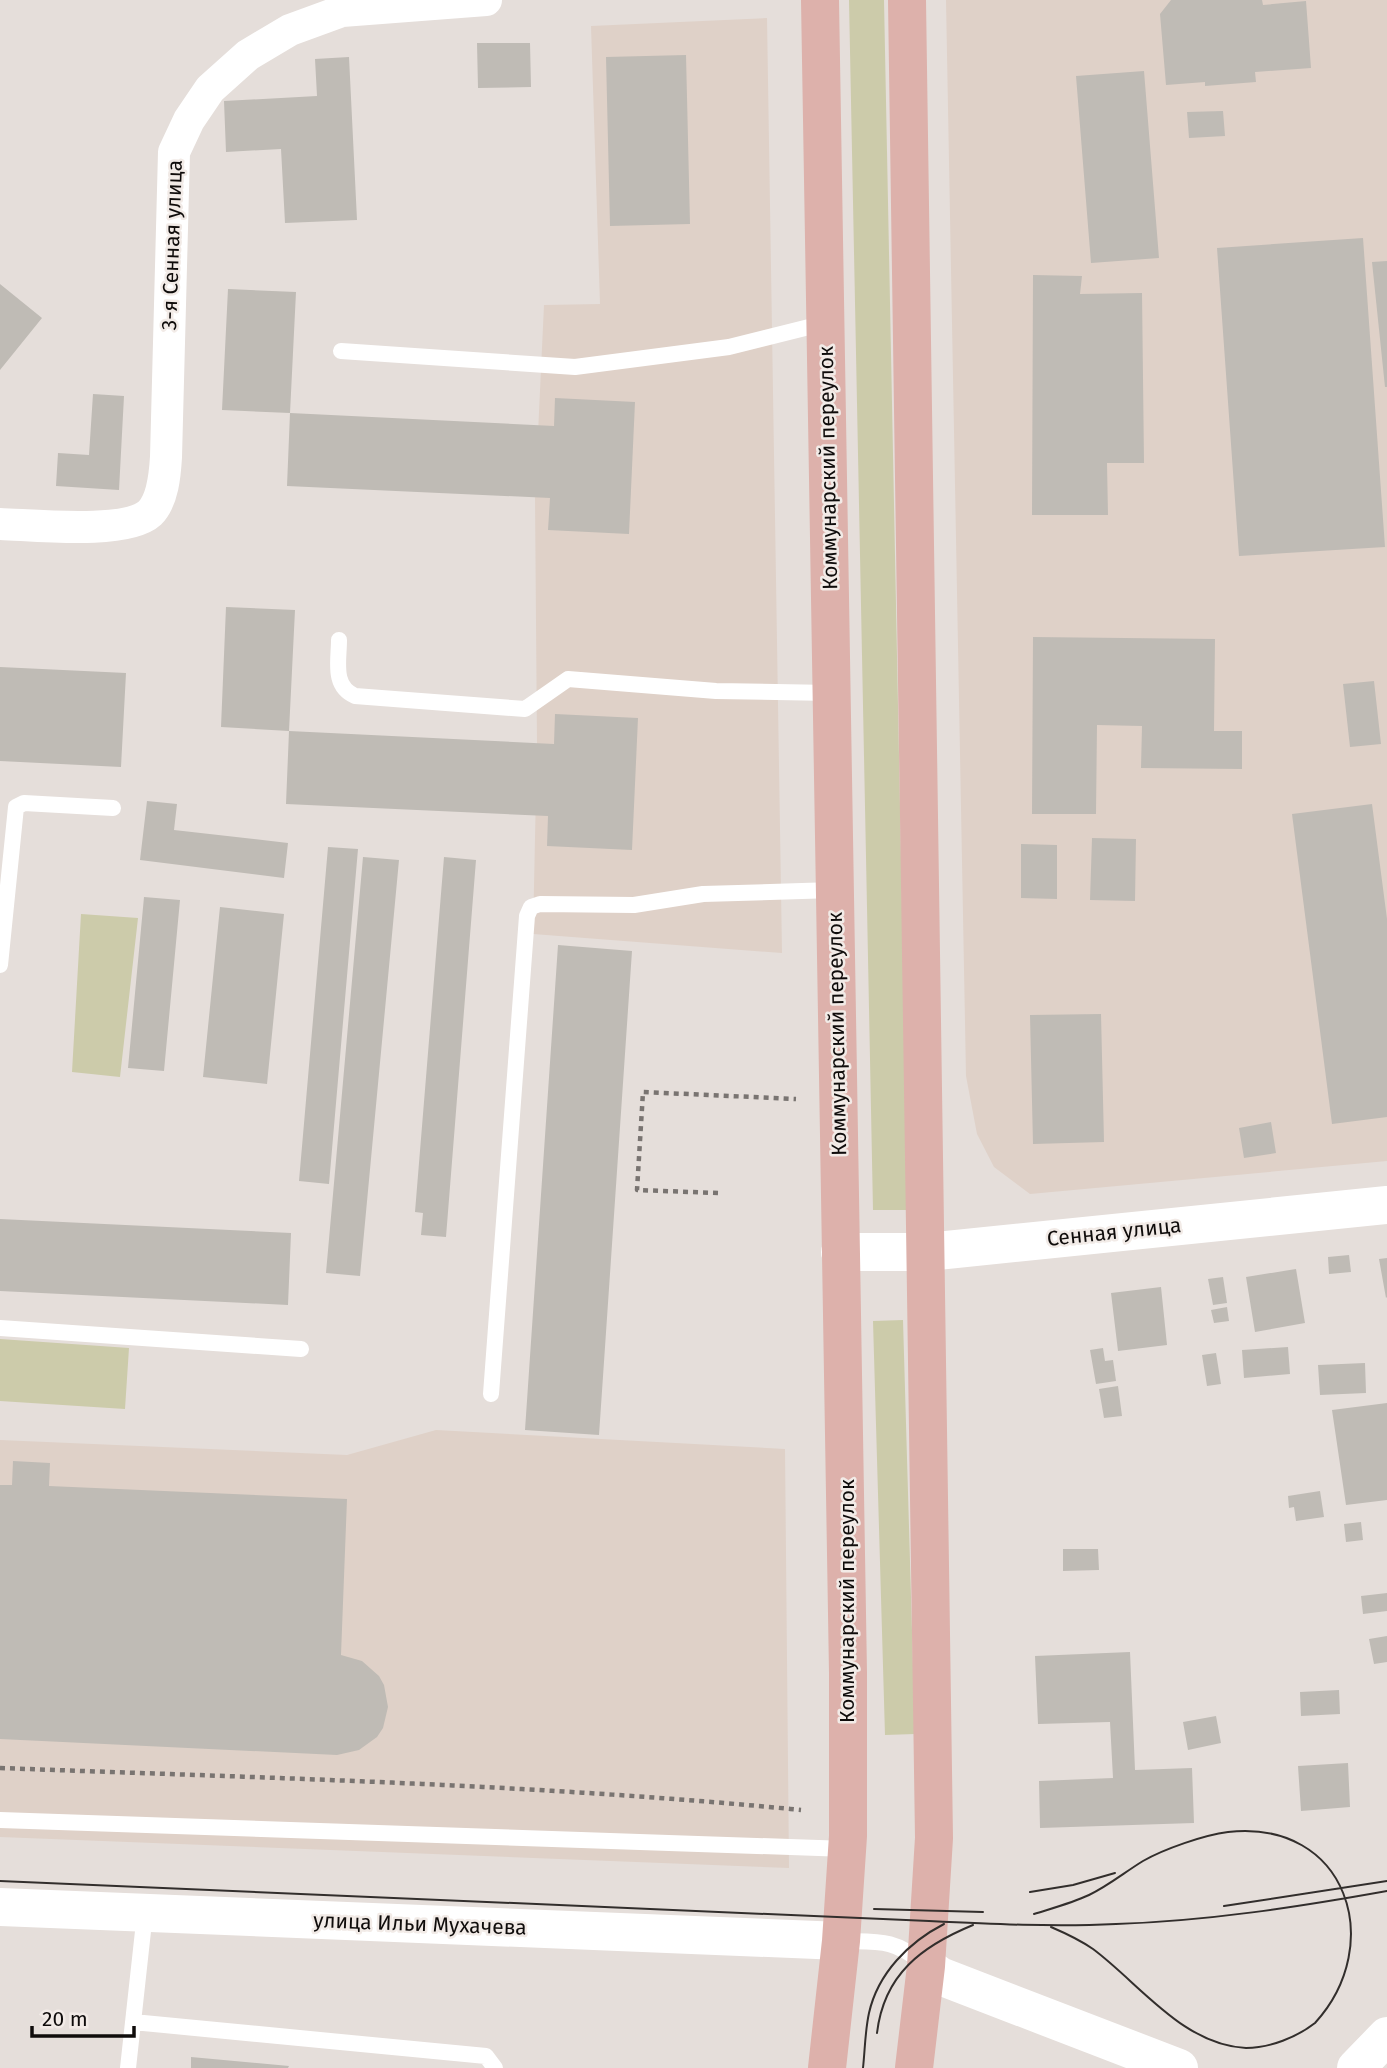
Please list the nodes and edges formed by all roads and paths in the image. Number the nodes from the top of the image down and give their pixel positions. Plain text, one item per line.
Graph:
1 (486, 0) edge
2 (820, 0) edge
3 (907, 0) edge
4 (825, 323) junction
5 (341, 351) dead end
6 (0, 524) edge
7 (339, 640) dead end
8 (831, 692) junction
9 (113, 808) dead end
10 (834, 890) junction
11 (0, 965) edge
12 (796, 1099) dead end
13 (718, 1193) dead end
14 (1387, 1205) edge
15 (840, 1252) junction
16 (927, 1252) junction
17 (0, 1328) edge
18 (301, 1349) dead end
19 (491, 1394) dead end
20 (0, 1768) edge
21 (801, 1810) dead end
22 (0, 1820) edge
23 (847, 1849) junction
24 (0, 1907) edge
25 (145, 1913) junction
26 (841, 1941) junction
27 (926, 1966) junction
28 (133, 2022) junction
29 (1387, 2036) edge
30 (128, 2068) edge
31 (495, 2068) edge
32 (827, 2068) edge
33 (914, 2068) edge
34 (1179, 2068) edge
35 (1356, 2068) edge

1 - 6 street, 3-я Сенная улица
2 - 4 main road, Коммунарский переулок
3 - 16 main road
4 - 5 lane
4 - 8 main road, Коммунарский переулок
7 - 8 lane
8 - 10 main road, Коммунарский переулок
9 - 11 lane
10 - 15 main road, Коммунарский переулок
10 - 19 lane
12 - 13 path
14 - 16 street, Сенная улица
15 - 16 street, Сенная улица
15 - 23 main road, Коммунарский переулок
16 - 27 main road
17 - 18 lane
20 - 21 path
22 - 23 lane
23 - 26 main road, Коммунарский переулок
24 - 25 street, улица Ильи Мухачева
25 - 26 street, улица Ильи Мухачева
25 - 28 lane
26 - 27 lane
26 - 32 main road, Коммунарский переулок
27 - 33 main road
27 - 34 street
28 - 30 lane
28 - 31 lane
29 - 35 street

